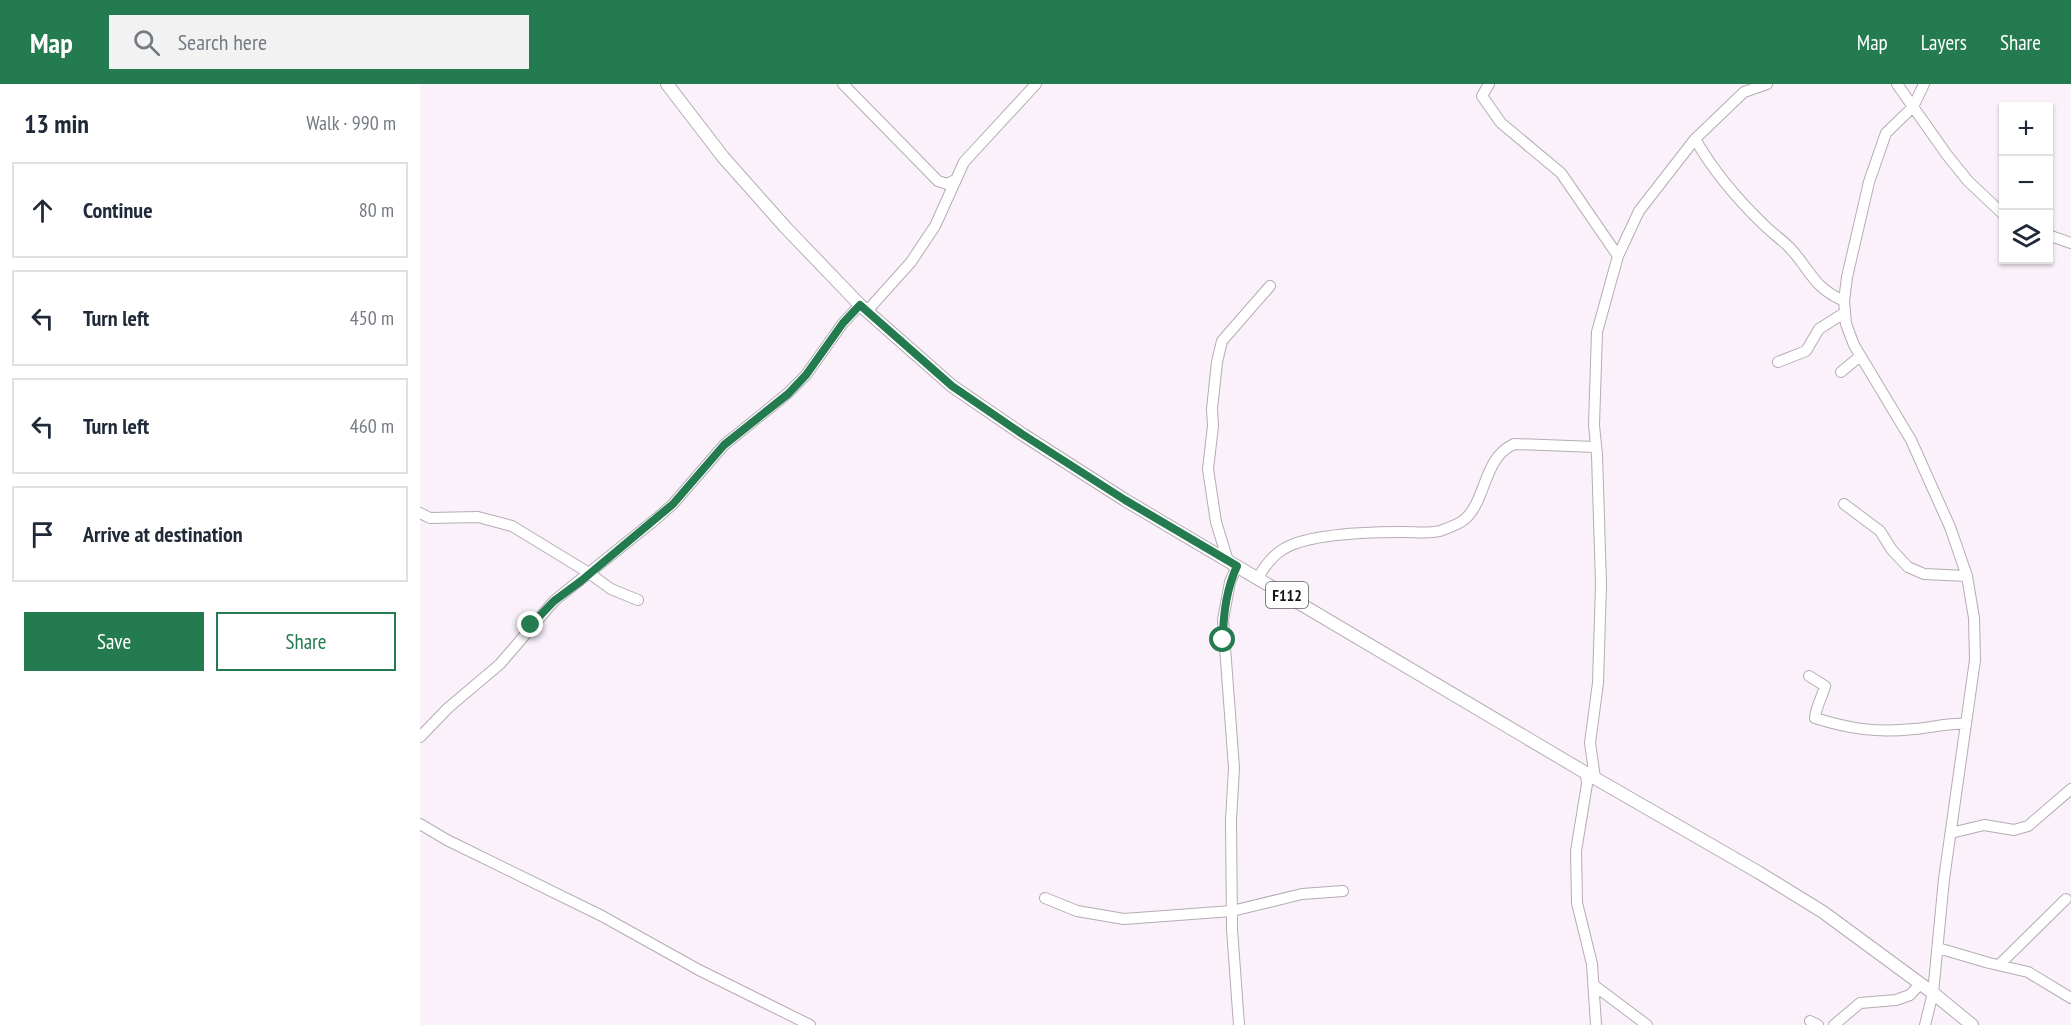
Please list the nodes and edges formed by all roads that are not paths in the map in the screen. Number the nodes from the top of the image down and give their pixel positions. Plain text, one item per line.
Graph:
1 (667, 84) edge
2 (843, 84) edge
3 (1036, 84) edge
4 (1489, 84) edge
5 (1767, 84) edge
6 (1897, 84) edge
7 (1924, 84) edge
8 (1912, 107) junction
9 (1695, 139) junction
10 (955, 180) junction
11 (938, 181) junction
12 (945, 204) junction
13 (1999, 210) edge
14 (2053, 236) edge
15 (2071, 243) edge
16 (1618, 256) junction
17 (1270, 286) dead end
18 (1844, 301) junction
19 (864, 308) junction
20 (1844, 312) junction
21 (1859, 357) junction
22 (1778, 362) dead end
23 (1841, 372) dead end
24 (1596, 447) junction
25 (1844, 504) dead end
26 (420, 513) edge
27 (1232, 563) junction
28 (589, 573) junction
29 (1967, 576) junction
30 (1258, 578) junction
31 (638, 600) dead end
32 (1809, 675) dead end
33 (1966, 724) junction
34 (420, 737) edge
35 (1590, 775) junction
36 (2071, 789) edge
37 (420, 824) edge
38 (1951, 833) junction
39 (1343, 891) dead end
40 (1045, 898) dead end
41 (2066, 899) dead end
42 (1232, 911) junction
43 (1938, 948) junction
44 (1999, 965) junction
45 (1920, 984) junction
46 (1594, 986) junction
47 (1933, 993) junction
48 (2071, 998) edge
49 (810, 1025) edge
50 (1239, 1025) edge
51 (1596, 1025) edge
52 (1647, 1025) edge
53 (1834, 1025) edge
54 (1925, 1025) edge
55 (1972, 1025) edge

1 - 19 main road, F112
2 - 11 street
3 - 10 street
4 - 16 street
5 - 9 street
6 - 8 street
7 - 8 street
8 - 13 street
8 - 18 street
9 - 16 street
9 - 18 street
10 - 11 street
10 - 12 street
11 - 12 street
12 - 19 street
14 - 15 street
16 - 24 street
17 - 27 street
18 - 20 street
19 - 27 main road, F112
19 - 28 street
20 - 21 street
20 - 22 street
21 - 23 street
21 - 29 street
24 - 30 street
24 - 35 street
25 - 29 street
26 - 28 street
27 - 30 main road, F112
27 - 42 street
28 - 31 street
28 - 34 street
29 - 33 street
30 - 35 main road, F112
32 - 33 street
33 - 38 street
35 - 45 main road, F112
35 - 46 street
36 - 38 street
37 - 49 street
38 - 43 street
39 - 42 street
40 - 42 street
41 - 44 street
42 - 50 street
43 - 44 street
43 - 47 street
44 - 48 street
45 - 47 main road, F112
45 - 53 street
46 - 51 street
46 - 52 street
47 - 54 street
47 - 55 main road, F112

